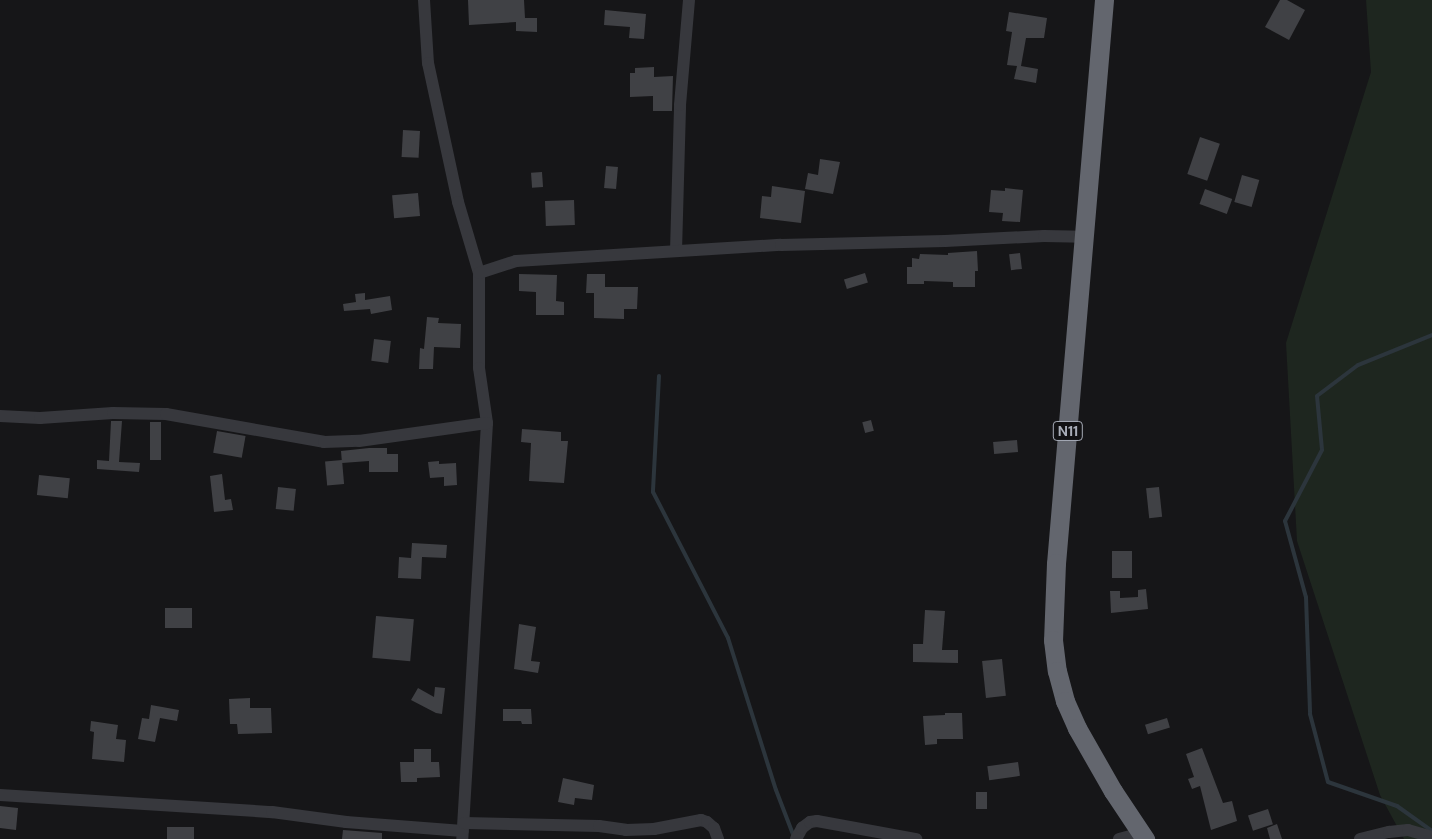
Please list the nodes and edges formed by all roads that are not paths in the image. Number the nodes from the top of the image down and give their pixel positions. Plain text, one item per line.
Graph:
1 (424, 0) edge
2 (689, 0) edge
3 (1104, 0) edge
4 (1083, 237) junction
5 (676, 251) junction
6 (479, 273) junction
7 (0, 416) edge
8 (488, 423) junction
9 (0, 795) edge
10 (463, 831) edge
11 (1143, 836) edge
12 (1432, 837) edge
13 (718, 839) edge
14 (796, 839) edge
15 (916, 839) edge
16 (1119, 839) edge
17 (1360, 839) edge

1 - 6 street
2 - 5 street
3 - 4 highway, N11
4 - 5 street
4 - 11 highway, N11
5 - 6 street
6 - 8 street
7 - 8 street
8 - 10 street
9 - 10 street
10 - 13 street
11 - 16 street
12 - 17 street
14 - 15 street

